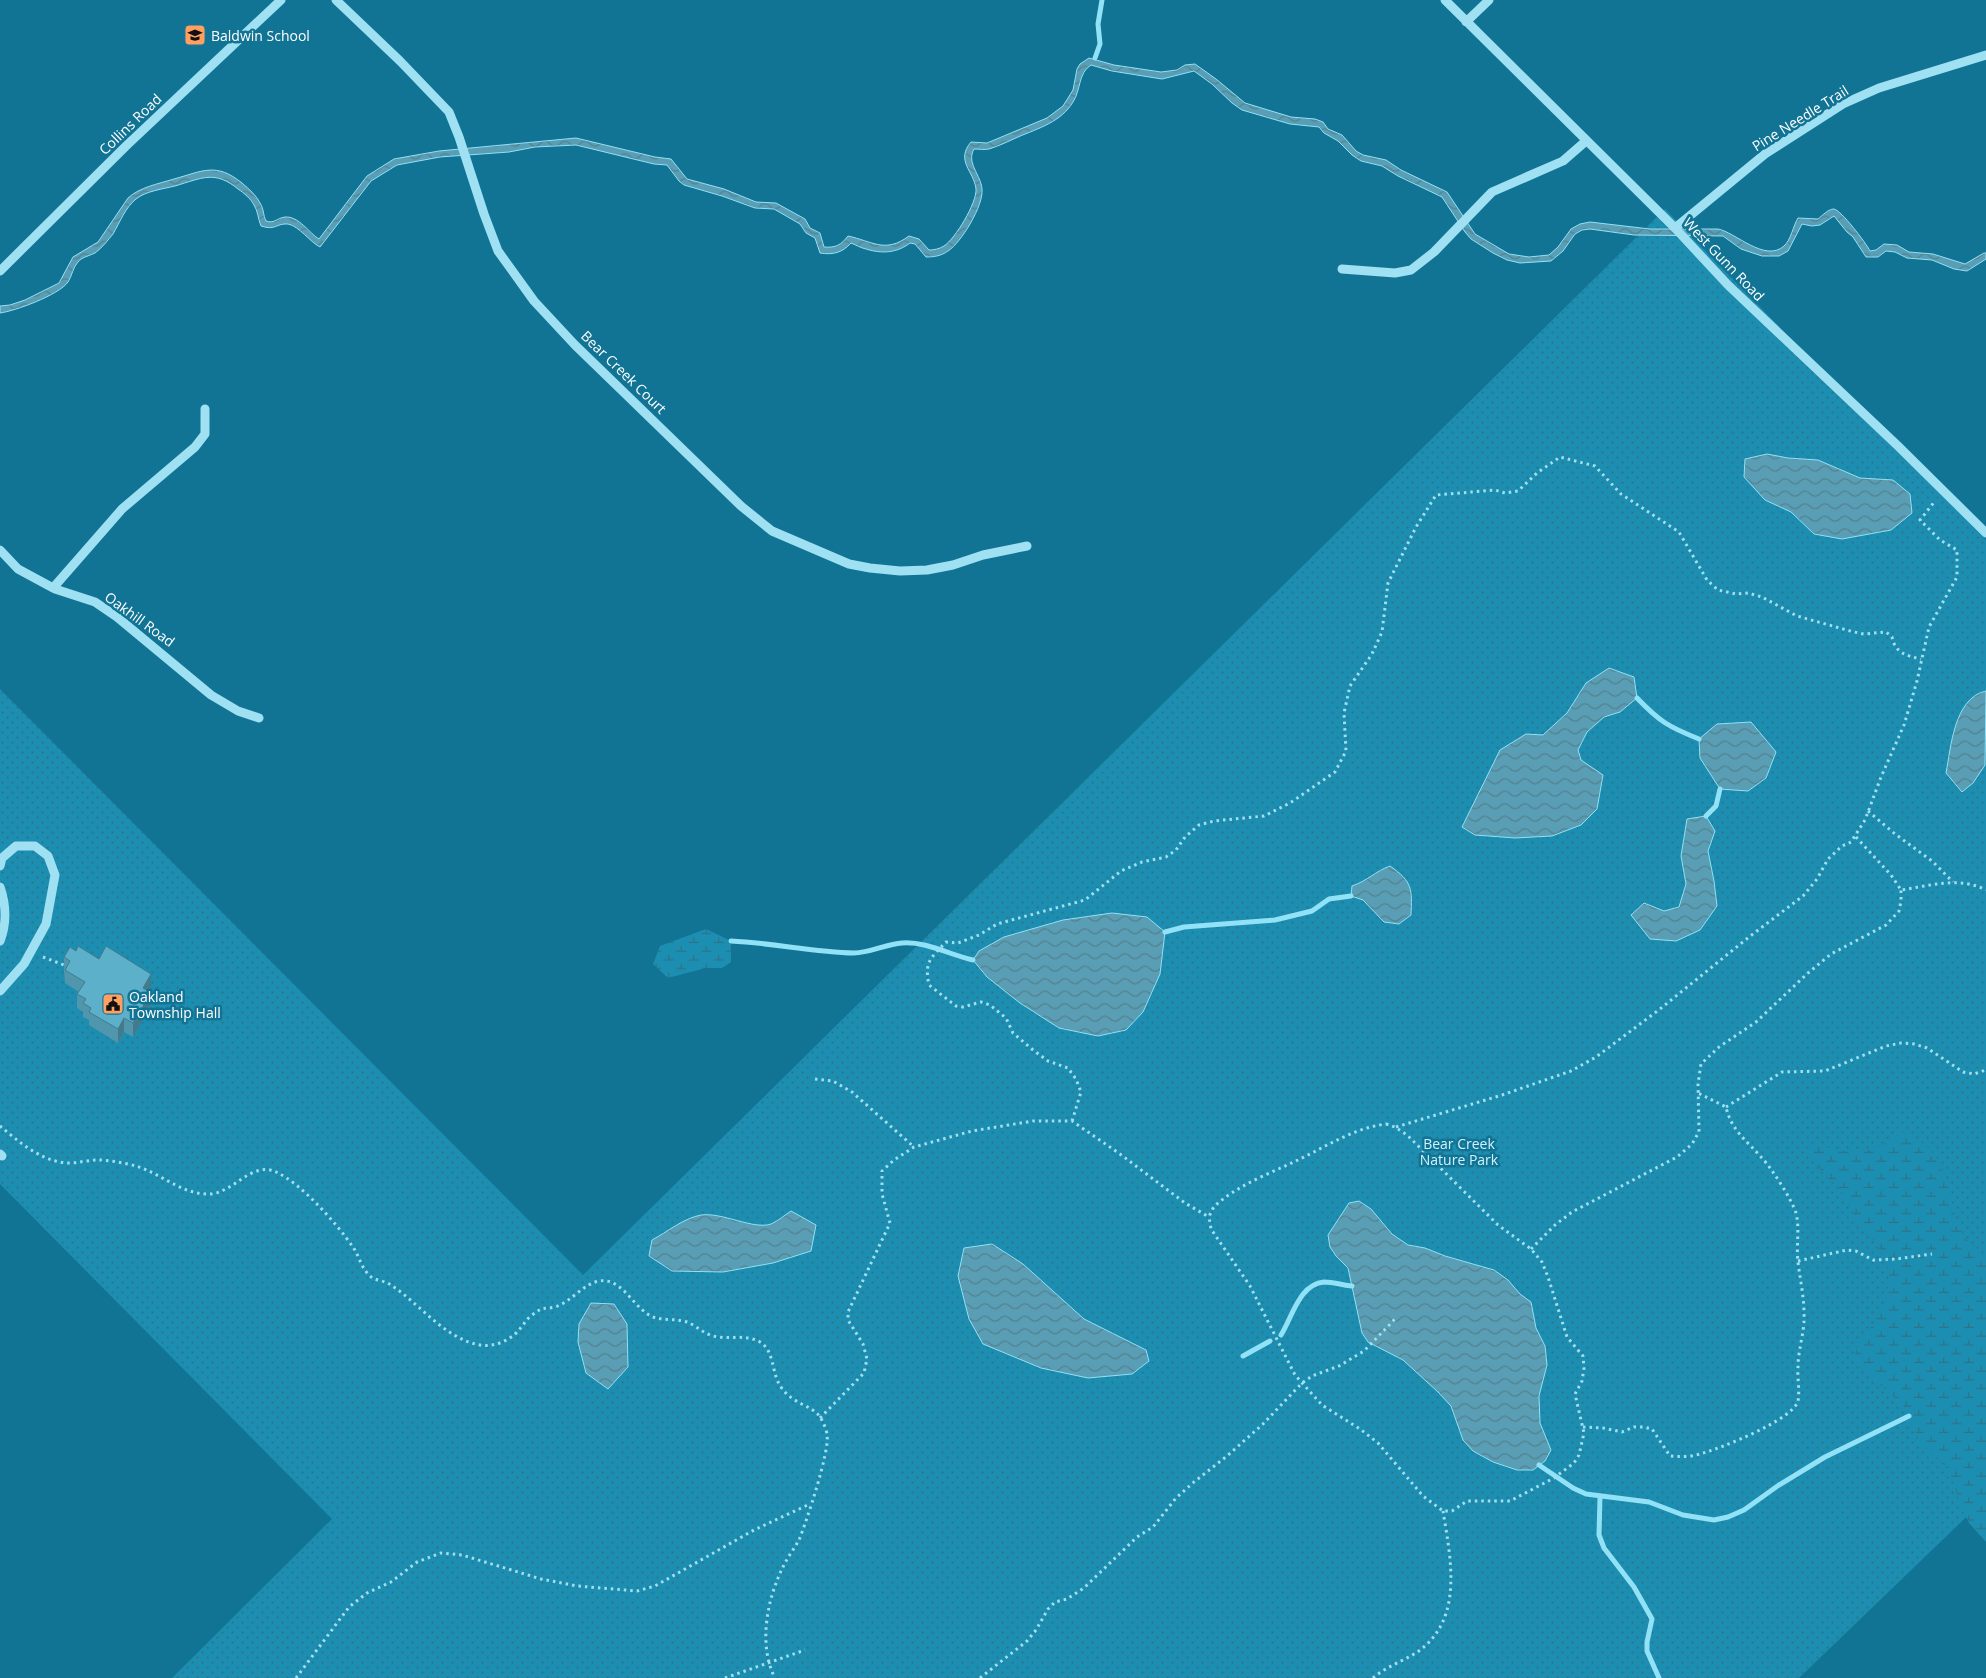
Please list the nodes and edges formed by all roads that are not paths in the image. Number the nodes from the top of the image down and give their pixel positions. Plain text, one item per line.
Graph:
1 (281, 0) edge
2 (336, 0) edge
3 (1445, 0) edge
4 (1489, 0) edge
5 (1466, 22) junction
6 (1986, 55) edge
7 (1586, 141) junction
8 (1675, 228) junction
9 (1342, 269) dead end
10 (0, 271) edge
11 (204, 409) dead end
12 (1986, 533) edge
13 (1027, 546) dead end
14 (0, 550) edge
15 (53, 588) junction
16 (259, 718) dead end
17 (0, 866) edge
18 (0, 887) edge
19 (0, 941) edge
20 (0, 991) edge

1 - 10 street, Collins Road
2 - 13 street, Bear Creek Court
3 - 5 street, West Gunn Road
4 - 5 street
5 - 7 street, West Gunn Road
6 - 8 street, Pine Needle Trail
7 - 8 street, West Gunn Road
7 - 9 street
8 - 12 street, West Gunn Road
11 - 15 street
14 - 15 street, Oakhill Road
15 - 16 street, Oakhill Road
17 - 20 street
18 - 19 street

